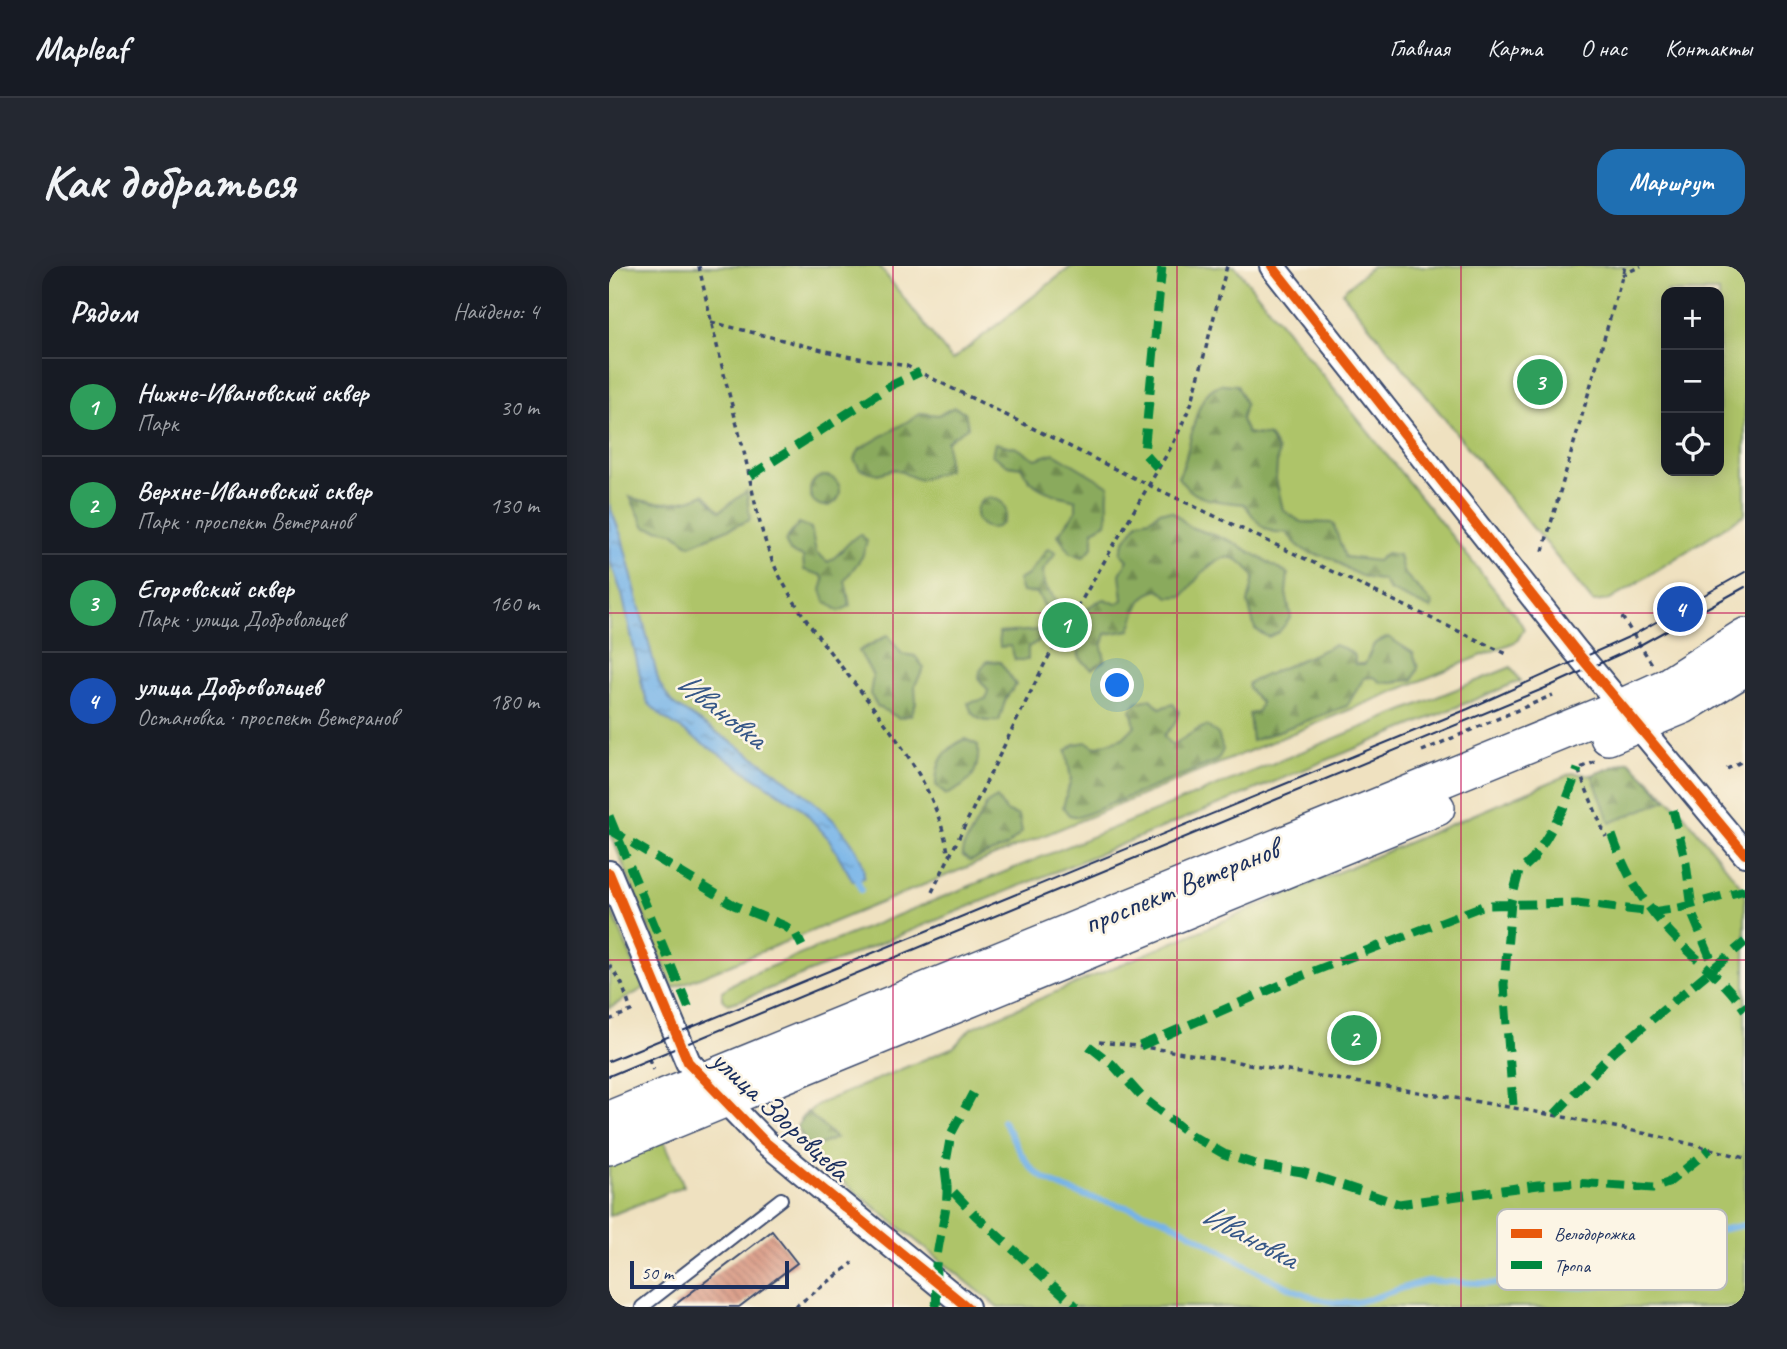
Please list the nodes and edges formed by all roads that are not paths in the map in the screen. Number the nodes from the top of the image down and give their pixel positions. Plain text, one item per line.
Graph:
1 (1272, 266) edge
2 (1745, 636) edge
3 (1745, 668) edge
4 (1631, 716) junction
5 (1745, 854) edge
6 (609, 873) edge
7 (714, 1090) junction
8 (609, 1119) edge
9 (609, 1147) edge
10 (781, 1199) dead end
11 (642, 1307) edge
12 (967, 1307) edge

1 - 4 street
2 - 4 main road, проспект Ветеранов
3 - 4 main road, проспект Ветеранов
4 - 5 street
4 - 7 main road, проспект Ветеранов
6 - 7 street, улица Здоровцева
7 - 8 main road, проспект Ветеранов
7 - 9 main road, проспект Ветеранов
7 - 12 street, улица Здоровцева
10 - 11 lane

